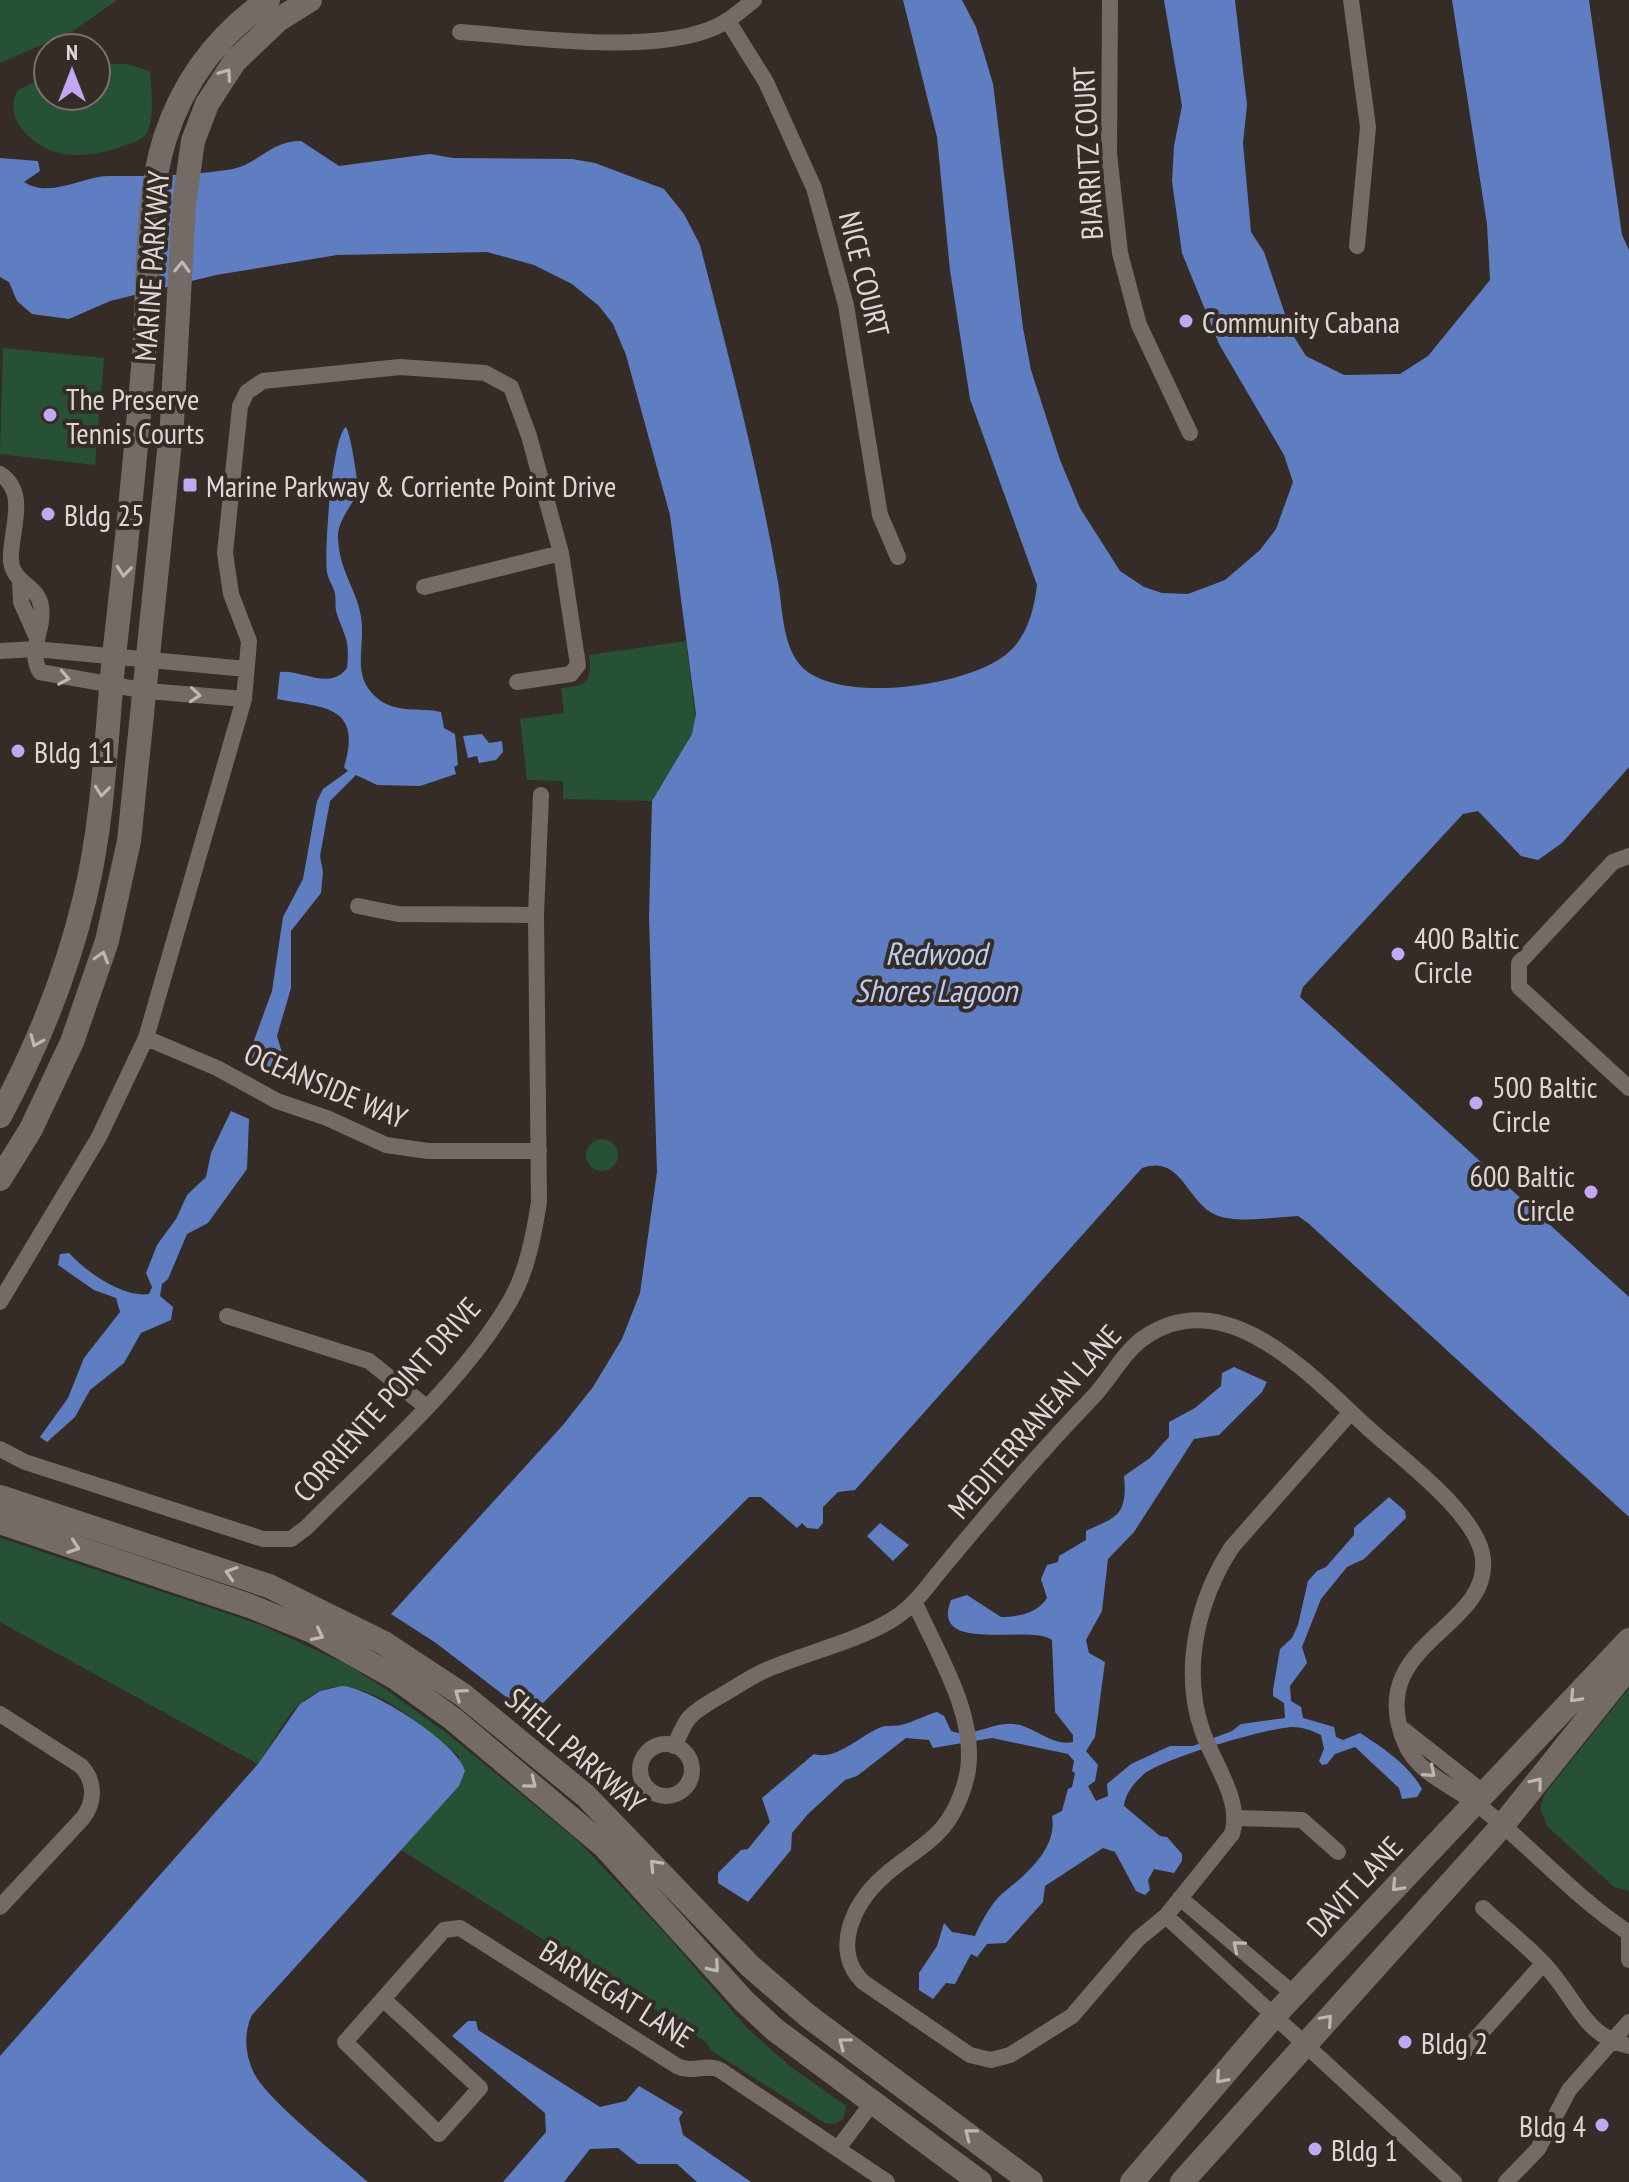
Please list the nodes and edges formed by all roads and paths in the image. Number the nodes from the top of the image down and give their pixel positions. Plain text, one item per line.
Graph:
1 (268, 0) edge
2 (310, 0) edge
3 (754, 0) edge
4 (1110, 0) edge
5 (1351, 0) edge
6 (728, 21) junction
7 (460, 32) dead end
8 (1357, 246) dead end
9 (1190, 433) dead end
10 (0, 474) edge
11 (6, 545) edge
12 (561, 553) junction
13 (898, 557) dead end
14 (424, 587) dead end
15 (36, 644) junction
16 (0, 651) edge
17 (114, 657) junction
18 (149, 660) junction
19 (246, 669) junction
20 (517, 682) dead end
21 (112, 685) junction
22 (147, 691) junction
23 (244, 699) junction
24 (541, 795) dead end
25 (1629, 856) edge
26 (358, 906) dead end
27 (536, 915) junction
28 (146, 1038) junction
29 (1629, 1088) edge
30 (0, 1116) edge
31 (539, 1151) junction
32 (0, 1179) edge
33 (0, 1302) edge
34 (227, 1316) dead end
35 (425, 1406) junction
36 (1351, 1412) junction
37 (0, 1449) edge
38 (0, 1497) edge
39 (0, 1522) edge
40 (915, 1603) junction
41 (1629, 1640) edge
42 (1629, 1667) edge
43 (0, 1714) edge
44 (674, 1746) dead end
45 (1480, 1798) junction
46 (1236, 1818) junction
47 (1502, 1826) junction
48 (1338, 1852) dead end
49 (1180, 1898) junction
50 (0, 1907) edge
51 (1483, 1908) dead end
52 (1166, 1916) junction
53 (1629, 1934) edge
54 (1629, 1960) edge
55 (1542, 1965) junction
56 (1295, 1995) junction
57 (383, 1999) junction
58 (1274, 2016) junction
59 (1629, 2022) edge
60 (1609, 2042) junction
61 (1305, 2045) junction
62 (1629, 2046) edge
63 (1463, 2053) dead end
64 (873, 2102) junction
65 (839, 2147) junction
66 (887, 2182) edge
67 (980, 2182) edge
68 (1031, 2182) edge
69 (1132, 2182) edge
70 (1182, 2182) edge
71 (1454, 2182) edge
72 (1506, 2182) edge

1 -> 17 street, MARINE PARKWAY
18 -> 2 street, MARINE PARKWAY
3 - 6 street
4 - 9 street, BIARRITZ COURT
5 - 8 street
6 - 7 street
6 - 13 street, NICE COURT
10 - 11 street
11 - 15 street
12 - 14 street
12 - 19 street
12 - 20 street
15 - 16 street
15 - 17 street
15 -> 21 street
17 - 18 street
17 - 21 street, MARINE PARKWAY
18 - 19 street
18 - 22 street, MARINE PARKWAY
19 - 23 street
21 - 22 street
21 -> 30 street, MARINE PARKWAY
22 -> 23 street
32 -> 22 street, MARINE PARKWAY
23 - 28 street
24 - 27 street, CORRIENTE POINT DRIVE
25 - 29 street
26 - 27 street
27 - 31 street, CORRIENTE POINT DRIVE
28 - 31 street, OCEANSIDE WAY
28 - 33 street
31 - 35 street, CORRIENTE POINT DRIVE
34 - 35 street
35 - 37 street, CORRIENTE POINT DRIVE
36 - 40 street, MEDITERRANEAN LANE
36 - 45 street, MEDITERRANEAN LANE
36 - 46 street
68 -> 38 street, SHELL PARKWAY
39 -> 64 street, SHELL PARKWAY
40 - 44 street, MEDITERRANEAN LANE
40 - 52 street
41 -> 45 street, DAVIT LANE
47 -> 42 street
43 - 50 street
45 - 47 street
45 -> 56 street, DAVIT LANE
46 - 48 street
46 - 49 street
47 - 53 street
61 -> 47 street
49 - 52 street
56 -> 49 street
51 - 55 street
52 - 58 street
53 - 54 street
55 - 60 street
55 - 63 street
56 - 58 street, DAVIT LANE
57 - 57 street, BARNEGAT LANE
57 - 65 street, BARNEGAT LANE
58 - 61 street
58 -> 69 street, DAVIT LANE
59 - 60 street
60 - 62 street
60 - 72 street
61 - 70 street
61 - 71 street
64 - 65 street
64 - 67 street, SHELL PARKWAY
65 - 66 street, BARNEGAT LANE

